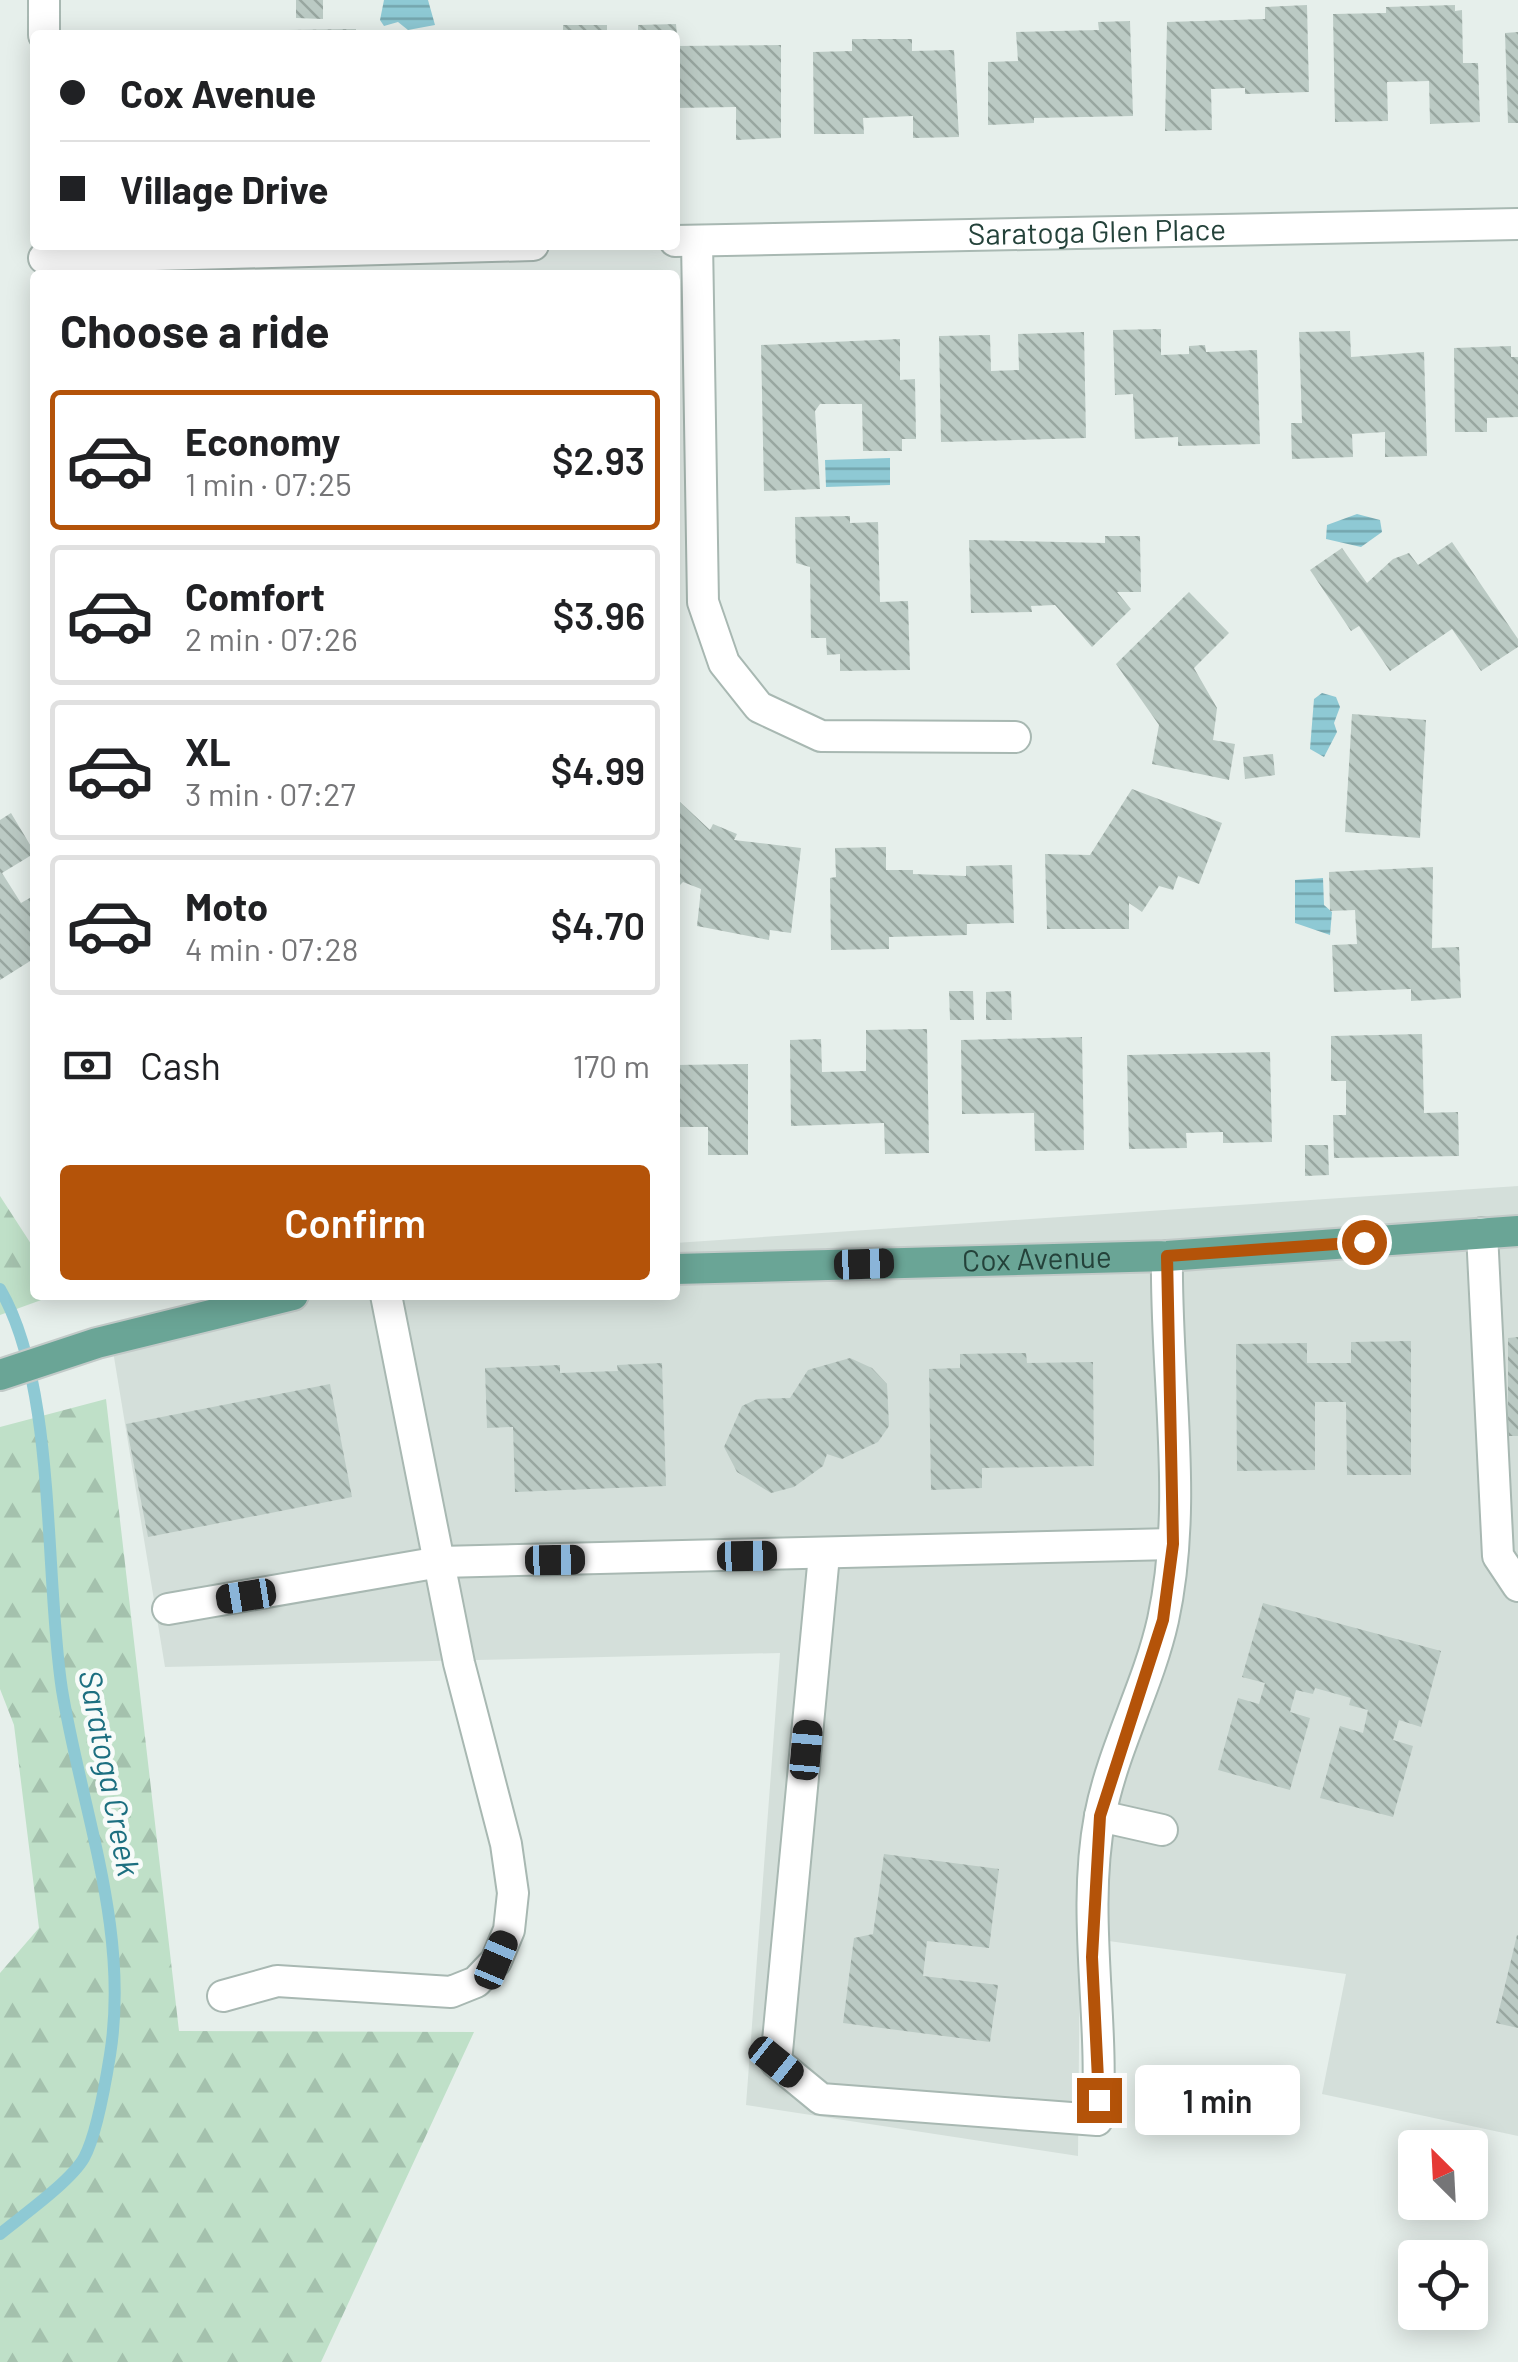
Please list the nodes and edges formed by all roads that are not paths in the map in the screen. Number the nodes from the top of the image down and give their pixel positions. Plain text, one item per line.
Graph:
1 (44, 0) edge
2 (44, 30) edge
3 (1518, 224) edge
4 (686, 241) edge
5 (359, 250) edge
6 (45, 259) edge
7 (1016, 737) dead end
8 (1518, 1231) edge
9 (1482, 1233) junction
10 (1167, 1256) junction
11 (680, 1269) edge
12 (273, 1300) edge
13 (387, 1300) edge
14 (0, 1375) edge
15 (1173, 1544) junction
16 (824, 1555) junction
17 (440, 1562) junction
18 (1518, 1586) edge
19 (168, 1609) dead end
20 (1100, 1816) junction
21 (1162, 1830) dead end
22 (223, 1996) dead end

1 - 2 street
3 - 4 street, Saratoga Glen Place
4 - 7 street
5 - 6 street
8 - 9 main road, Cox Avenue
9 - 10 main road, Cox Avenue
9 - 18 street
10 - 11 main road, Cox Avenue
10 - 15 street
12 - 14 main road
13 - 17 street
15 - 16 street
15 - 20 street
16 - 17 street
16 - 20 street
17 - 19 street
17 - 22 street
20 - 21 street

